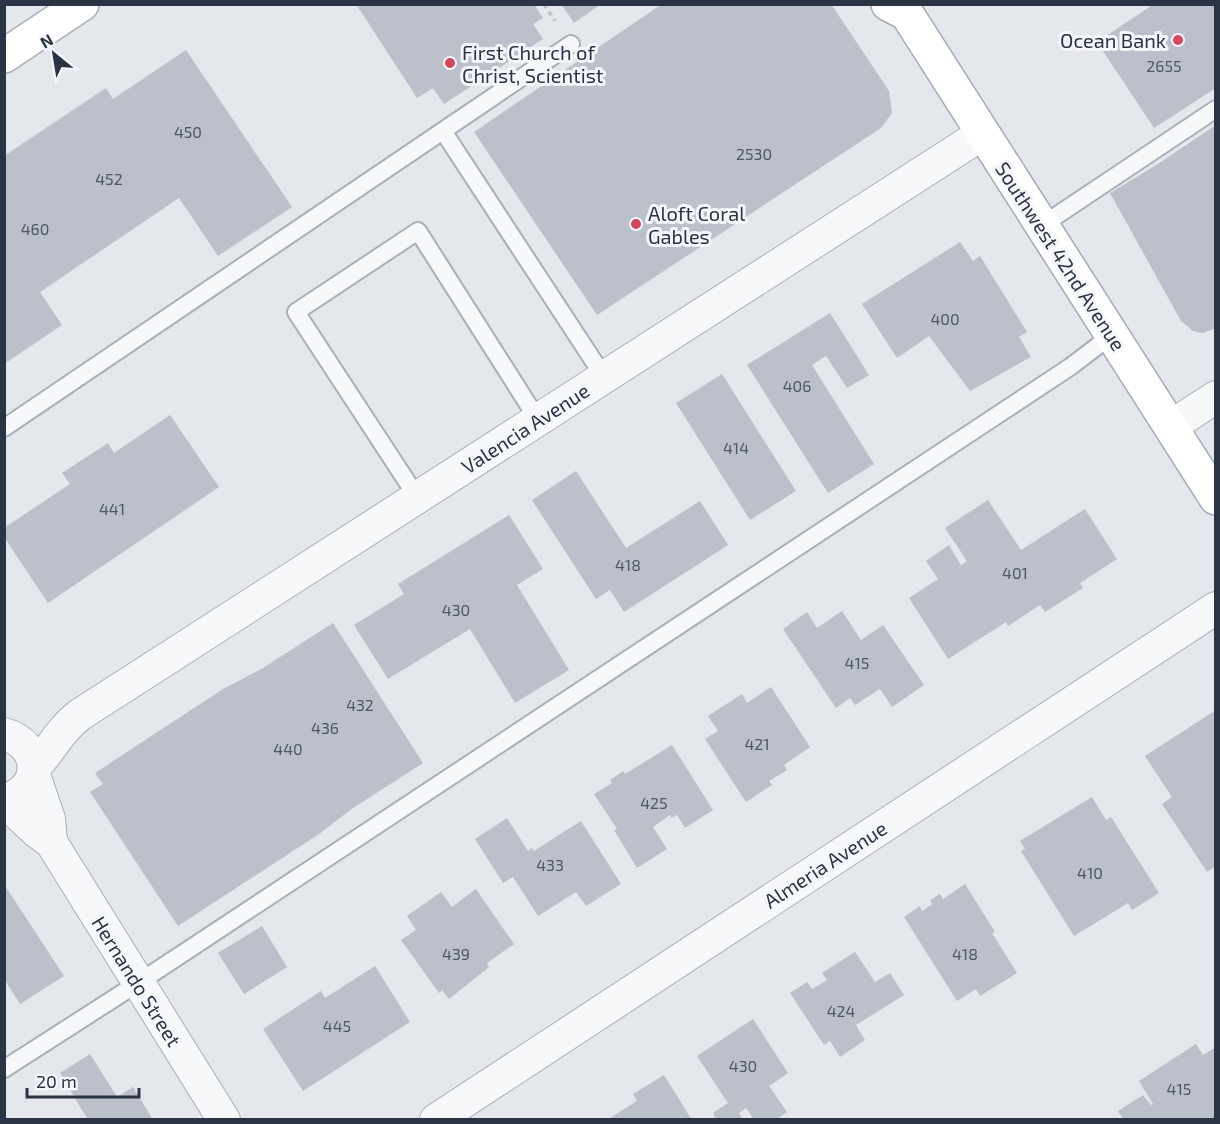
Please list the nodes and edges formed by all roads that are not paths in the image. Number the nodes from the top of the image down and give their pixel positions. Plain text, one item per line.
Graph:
1 (82, 4) edge
2 (906, 7) edge
3 (571, 45) dead end
4 (4, 56) edge
5 (1215, 109) edge
6 (443, 131) junction
7 (982, 134) junction
8 (1041, 226) junction
9 (1112, 335) junction
10 (604, 377) junction
11 (1215, 397) edge
12 (538, 420) junction
13 (1170, 427) junction
14 (4, 428) edge
15 (417, 497) junction
16 (1215, 498) edge
17 (1215, 608) edge
18 (68, 723) junction
19 (10, 735) edge
20 (33, 770) junction
21 (4, 800) edge
22 (51, 842) junction
23 (138, 983) junction
24 (4, 1069) edge
25 (224, 1119) edge
26 (435, 1119) edge

1 - 4 main road
2 - 7 main road, Southwest 42nd Avenue
3 - 6 lane
5 - 8 lane
6 - 10 lane
6 - 14 lane
7 - 8 main road, Southwest 42nd Avenue
7 - 10 street, Valencia Avenue
8 - 9 main road, Southwest 42nd Avenue
9 - 13 main road, Southwest 42nd Avenue
9 - 23 lane
10 - 12 street, Valencia Avenue
11 - 13 street
12 - 15 street, Valencia Avenue
12 - 15 lane
13 - 16 main road, Southwest 42nd Avenue
15 - 18 street, Valencia Avenue
17 - 26 street, Almeria Avenue
18 - 19 street, Valencia Avenue
18 - 20 street, Valencia Avenue
19 - 20 street, Valencia Avenue
20 - 21 street, Valencia Avenue
20 - 22 street, Hernando Street
21 - 22 street, Hernando Street
22 - 23 street, Hernando Street
23 - 24 lane
23 - 25 street, Hernando Street

